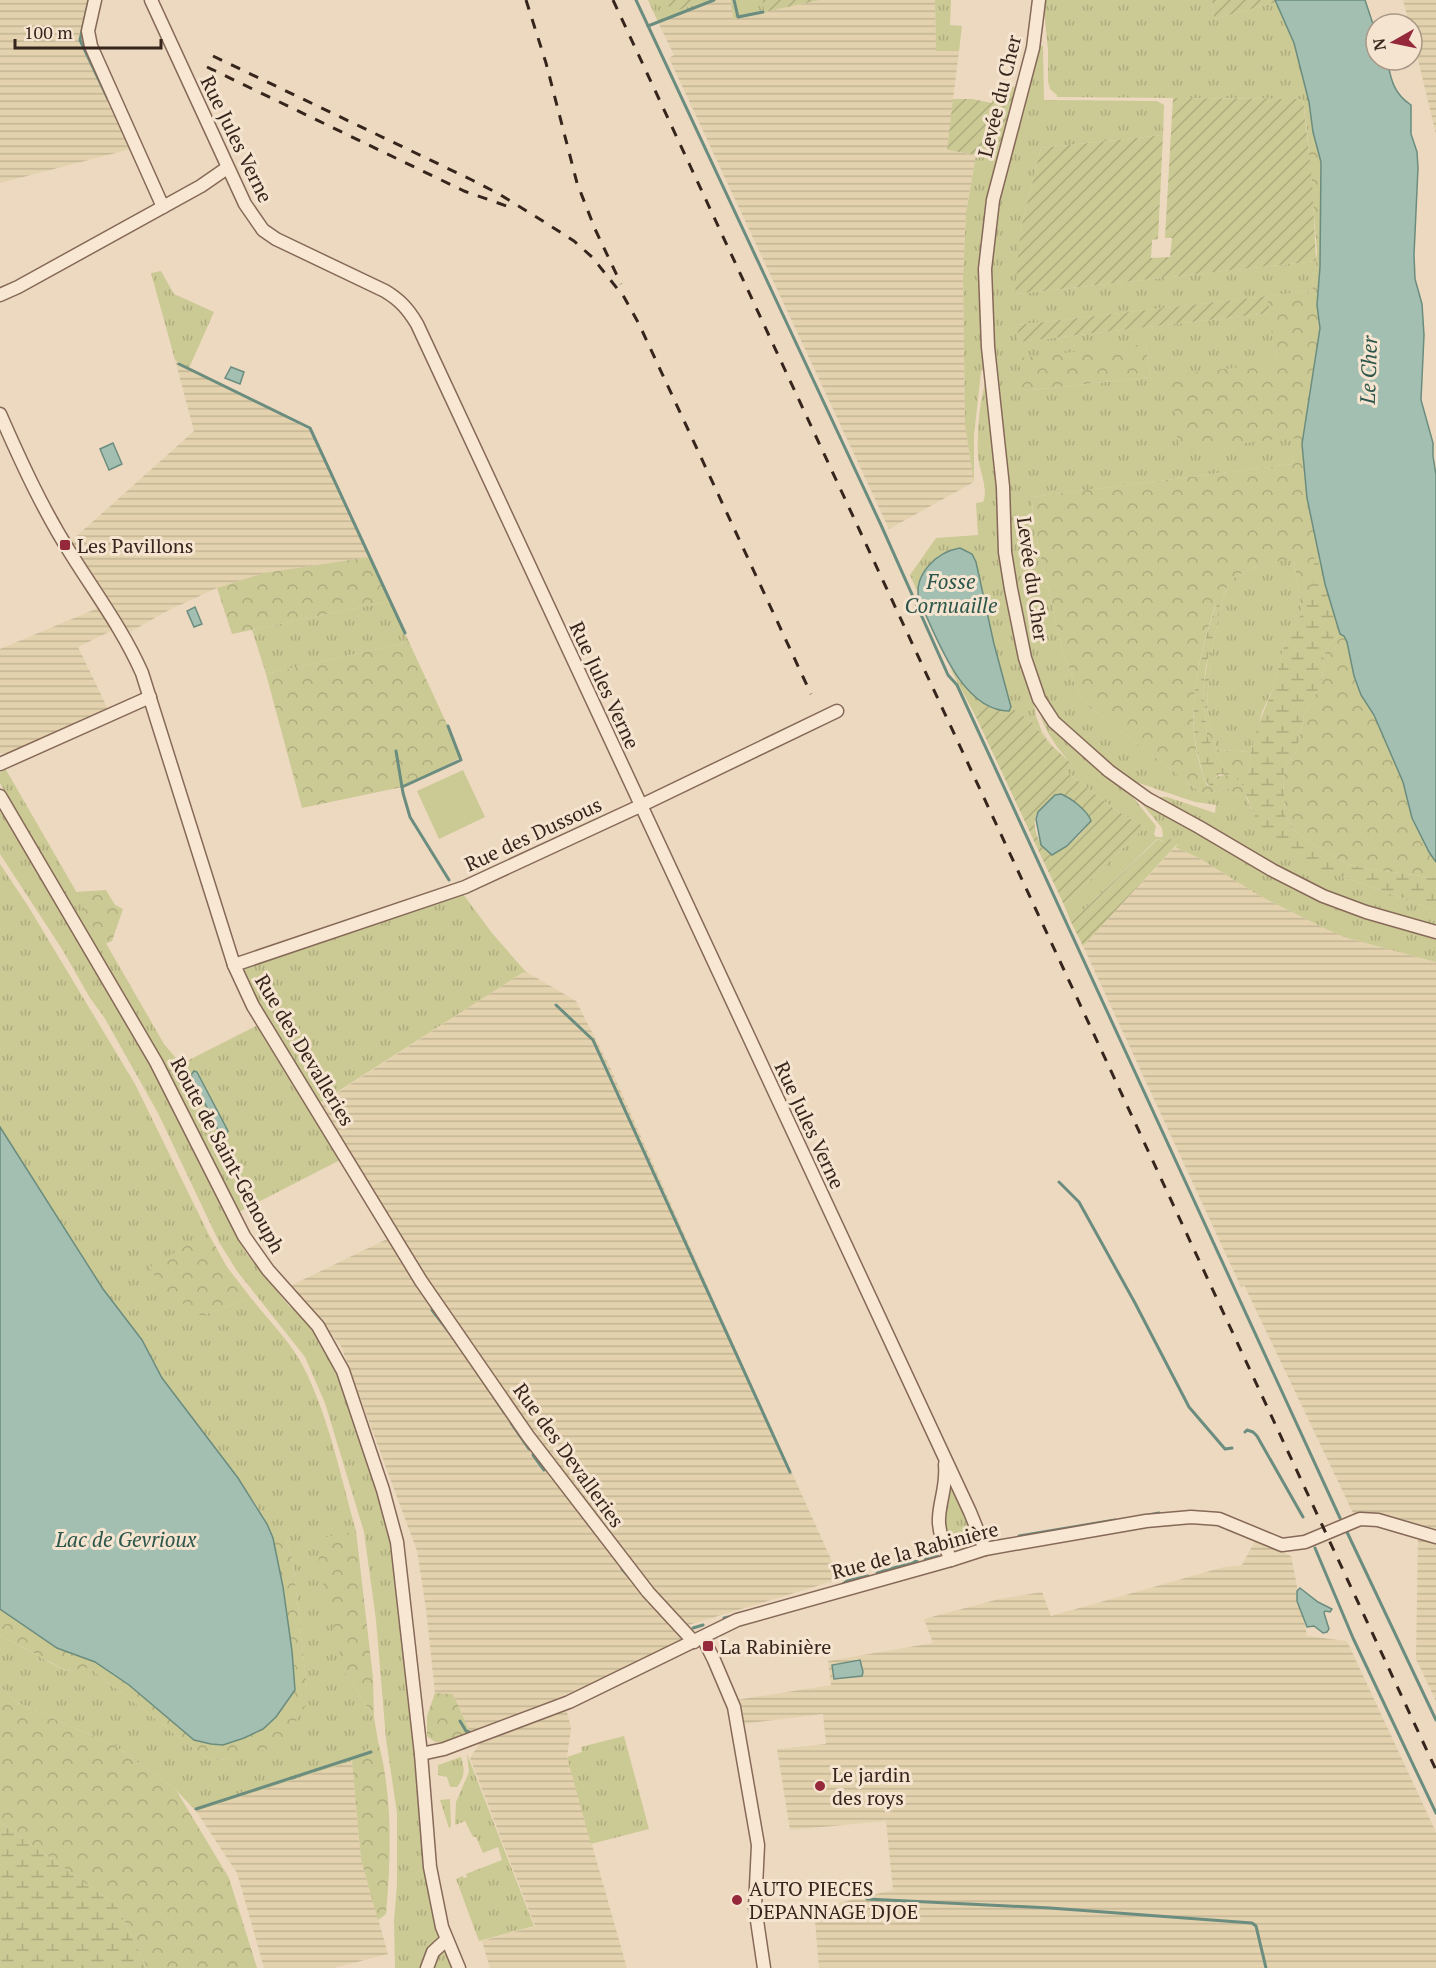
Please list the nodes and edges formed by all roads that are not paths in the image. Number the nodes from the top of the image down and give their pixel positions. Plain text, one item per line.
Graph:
1 (95, 0) edge
2 (150, 0) edge
3 (1039, 0) edge
4 (227, 168) junction
5 (164, 207) junction
6 (0, 295) edge
7 (0, 414) edge
8 (150, 697) junction
9 (837, 711) dead end
10 (0, 764) edge
11 (1, 800) edge
12 (640, 806) junction
13 (1436, 932) edge
14 (234, 965) junction
15 (945, 1460) junction
16 (1436, 1537) edge
17 (985, 1549) junction
18 (951, 1560) junction
19 (699, 1640) junction
20 (422, 1754) junction
21 (447, 1940) junction
22 (427, 1968) edge
23 (459, 1968) edge
24 (764, 1968) edge

1 - 5 street
2 - 4 street, Rue Jules Verne
3 - 13 street, Levée du Cher
4 - 5 street
4 - 12 street, Rue Jules Verne
5 - 6 street
7 - 8 street, Rue des Devalleries
8 - 10 street
8 - 14 street, Rue des Devalleries
9 - 12 street, Rue des Dussous
11 - 20 street, Route de Saint-Genouph
12 - 14 street, Rue des Dussous
12 - 15 street, Rue Jules Verne
14 - 19 street, Rue des Devalleries
15 - 17 street, Rue Jules Verne
15 - 18 street, Rue Jules Verne
16 - 17 street, Rue de la Rabinière
17 - 18 street, Rue de la Rabinière
18 - 19 street, Rue de la Rabinière
19 - 20 street, Rue de la Rabinière
19 - 24 street, Rue des Devalleries
20 - 21 street, Route de Saint-Genouph
21 - 22 street
21 - 23 street, Route de Saint-Genouph

